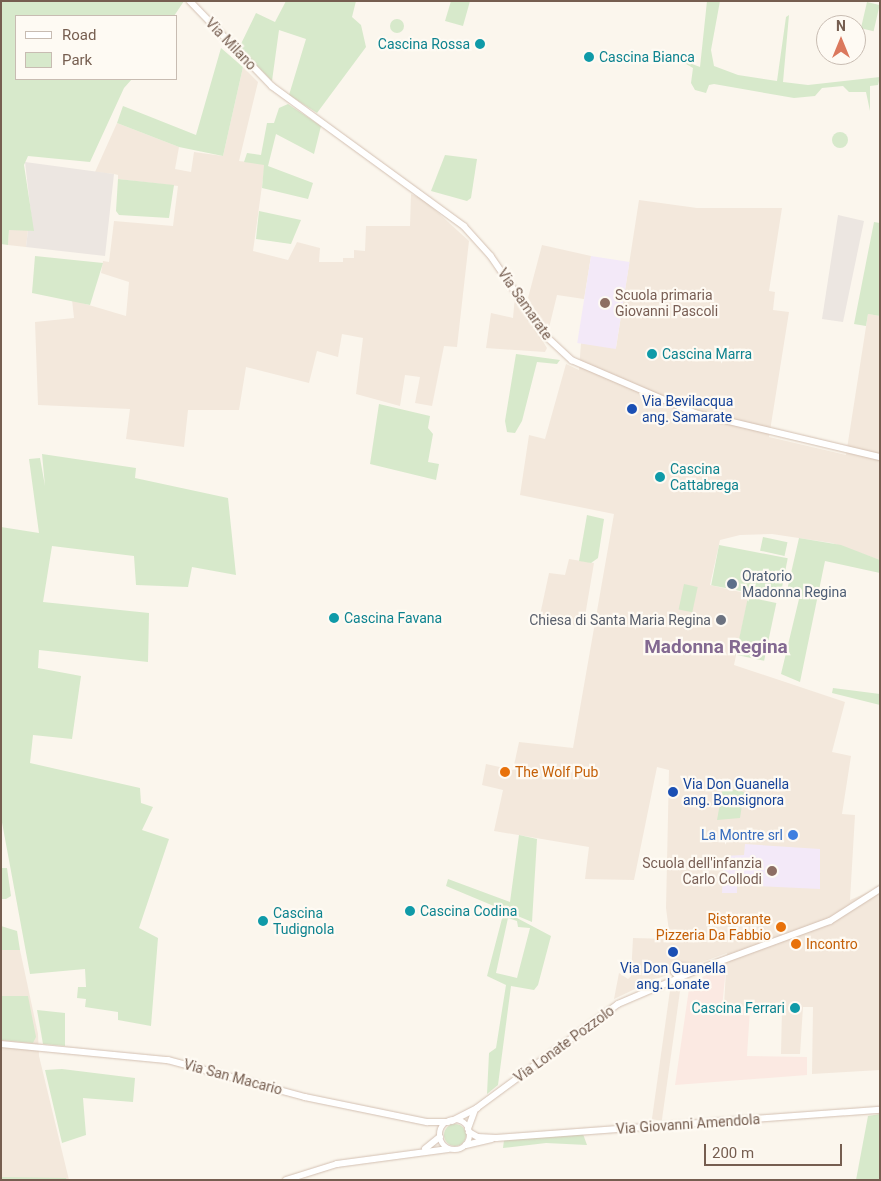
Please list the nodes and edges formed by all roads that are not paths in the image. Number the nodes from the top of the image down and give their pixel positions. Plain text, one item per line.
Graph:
1 (190, 1) edge
2 (272, 86) joint
3 (880, 457) edge
4 (880, 889) edge
5 (684, 966) junction
6 (702, 968) junction
7 (675, 973) junction
8 (687, 975) junction
9 (680, 979) junction
10 (655, 987) junction
11 (1, 1044) edge
12 (477, 1108) junction
13 (880, 1110) edge
14 (426, 1122) junction
15 (450, 1122) junction
16 (469, 1131) junction
17 (440, 1136) junction
18 (496, 1138) junction
19 (466, 1145) junction
20 (448, 1149) junction
21 (419, 1152) junction
22 (286, 1180) edge

1 - 2 street, Via Milano
2 - 3 street, Via Samarate
4 - 6 street
5 - 6 street
5 - 7 street
5 - 8 street
6 - 8 street
7 - 9 street
7 - 10 street
8 - 9 street
9 - 10 street
10 - 12 street, Via Lonate Pozzolo
11 - 14 street, Via San Macario
12 - 15 street, Via Lonate Pozzolo
12 - 16 street
13 - 18 street, Via Giovanni Amendola
14 - 15 street, Via San Macario
14 - 17 street
15 - 16 street
15 - 17 street
16 - 18 street
16 - 19 street
17 - 20 street
17 - 21 street
18 - 19 street
19 - 20 street
20 - 21 street
21 - 22 street

